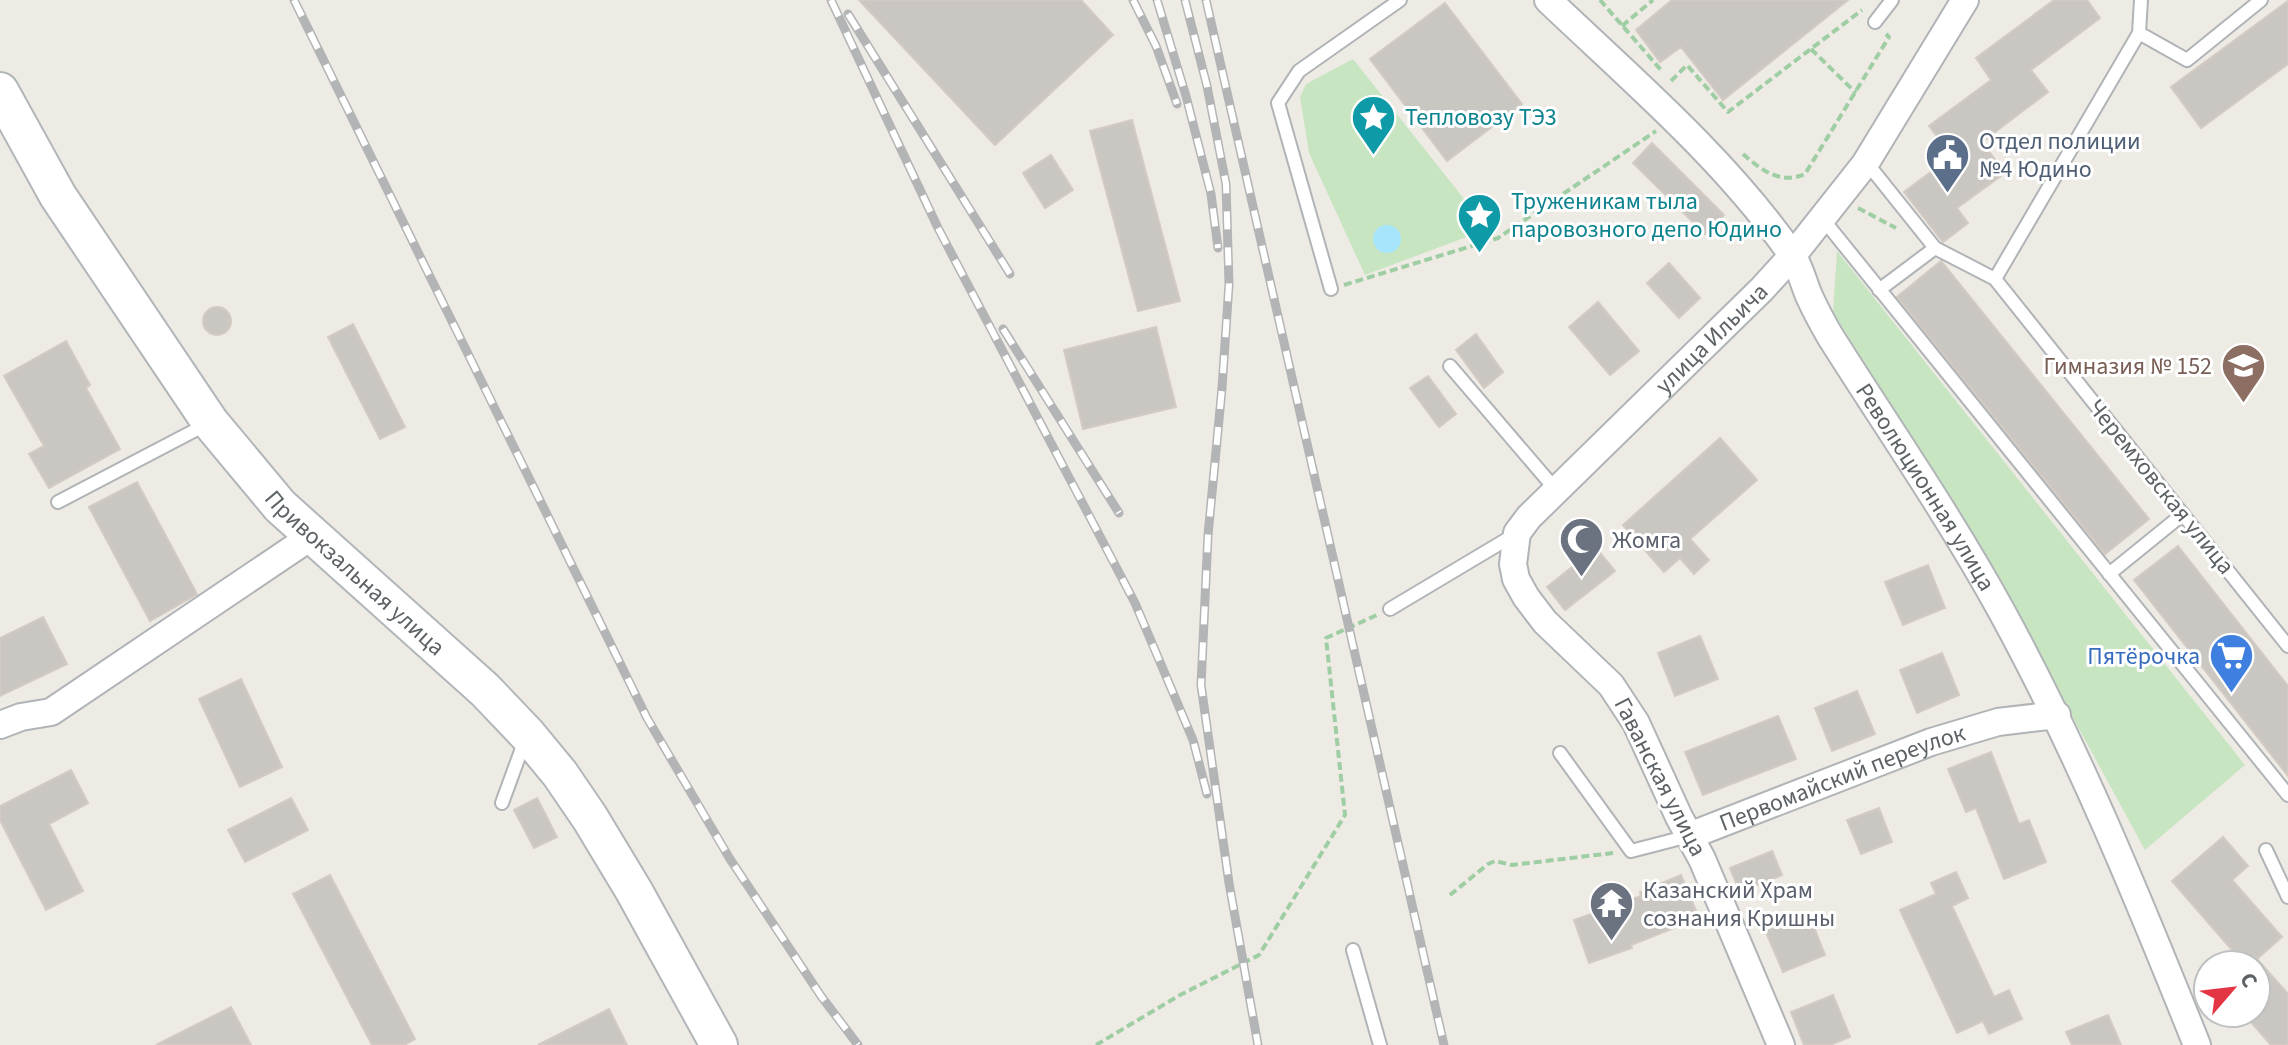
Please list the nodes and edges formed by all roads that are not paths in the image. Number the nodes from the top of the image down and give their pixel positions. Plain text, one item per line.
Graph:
1 (1400, 0) edge
2 (1548, 0) edge
3 (1892, 0) edge
4 (1965, 0) edge
5 (2141, 0) edge
6 (2261, 0) edge
7 (1875, 22) road end
8 (2139, 33) junction
9 (0, 91) edge
10 (1865, 164) junction
11 (1822, 218) junction
12 (1935, 248) junction
13 (1793, 255) junction
14 (1995, 279) junction
15 (1331, 289) road end
16 (1879, 290) junction
17 (1450, 366) dead end
18 (210, 422) junction
19 (1556, 490) junction
20 (58, 502) dead end
21 (2183, 514) junction
22 (1517, 533) junction
23 (312, 536) junction
24 (2109, 574) junction
25 (1390, 609) road end
26 (2288, 646) edge
27 (2057, 715) junction
28 (0, 725) edge
29 (527, 734) junction
30 (1560, 753) dead end
31 (2288, 795) edge
32 (502, 803) dead end
33 (1689, 836) junction
34 (2266, 850) dead end
35 (2288, 897) edge
36 (1353, 950) dead end
37 (719, 1045) edge
38 (1380, 1045) edge
39 (1781, 1045) edge
40 (2197, 1045) edge

1 - 15 lane
2 - 13 street, Революционная улица
3 - 7 lane
4 - 10 street, улица Ильича
5 - 8 lane
6 - 8 lane
8 - 14 lane
9 - 18 main road, Привокзальная улица
10 - 11 street, улица Ильича
10 - 12 lane, Черемховская улица
11 - 13 street, улица Ильича
11 - 16 lane
12 - 14 lane, Черемховская улица
12 - 16 lane
13 - 19 street, улица Ильича
13 - 27 street, Революционная улица
14 - 21 lane, Черемховская улица
16 - 24 lane
17 - 19 lane
18 - 20 lane
18 - 23 main road, Привокзальная улица
19 - 22 street, улица Ильича
21 - 24 lane
21 - 26 lane, Черемховская улица
22 - 25 lane, улица Ильича
22 - 33 street, Гаванская улица
23 - 28 street
23 - 29 main road, Привокзальная улица
24 - 31 lane
27 - 33 street, Первомайский переулок
27 - 40 street, Революционная улица
29 - 32 lane
29 - 37 main road, Привокзальная улица
30 - 33 lane, Первомайский переулок
33 - 39 street, Гаванская улица
34 - 35 lane
36 - 38 lane

